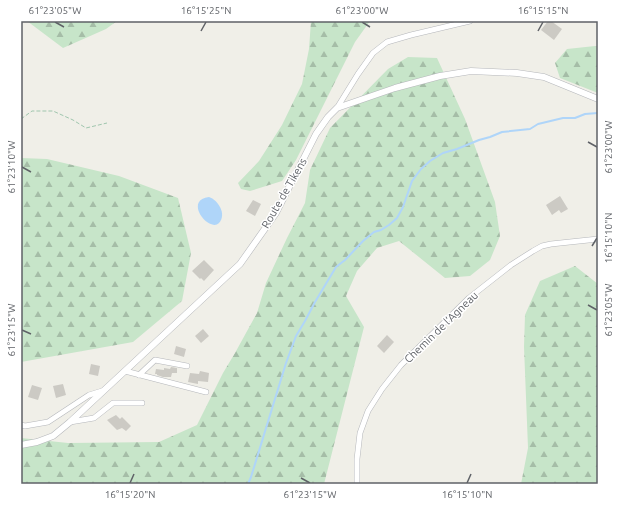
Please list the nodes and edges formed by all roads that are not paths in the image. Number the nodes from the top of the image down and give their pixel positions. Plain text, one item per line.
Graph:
1 (470, 21) edge
2 (598, 99) edge
3 (338, 108) junction
4 (598, 239) edge
5 (187, 366) dead end
6 (125, 371) junction
7 (139, 375) junction
8 (103, 391) junction
9 (206, 392) dead end
10 (142, 403) dead end
11 (70, 422) junction
12 (21, 425) edge
13 (21, 445) edge
14 (358, 484) edge

1 - 3 street
2 - 3 street, Route de Tikens
3 - 6 street, Route de Tikens
4 - 14 street, Chemin de l’Agneau
5 - 7 street
6 - 7 street
6 - 8 street, Route de Tikens
7 - 9 street
8 - 11 street, Route de Tikens
8 - 12 street
10 - 11 street
11 - 13 street, Route de Tikens

